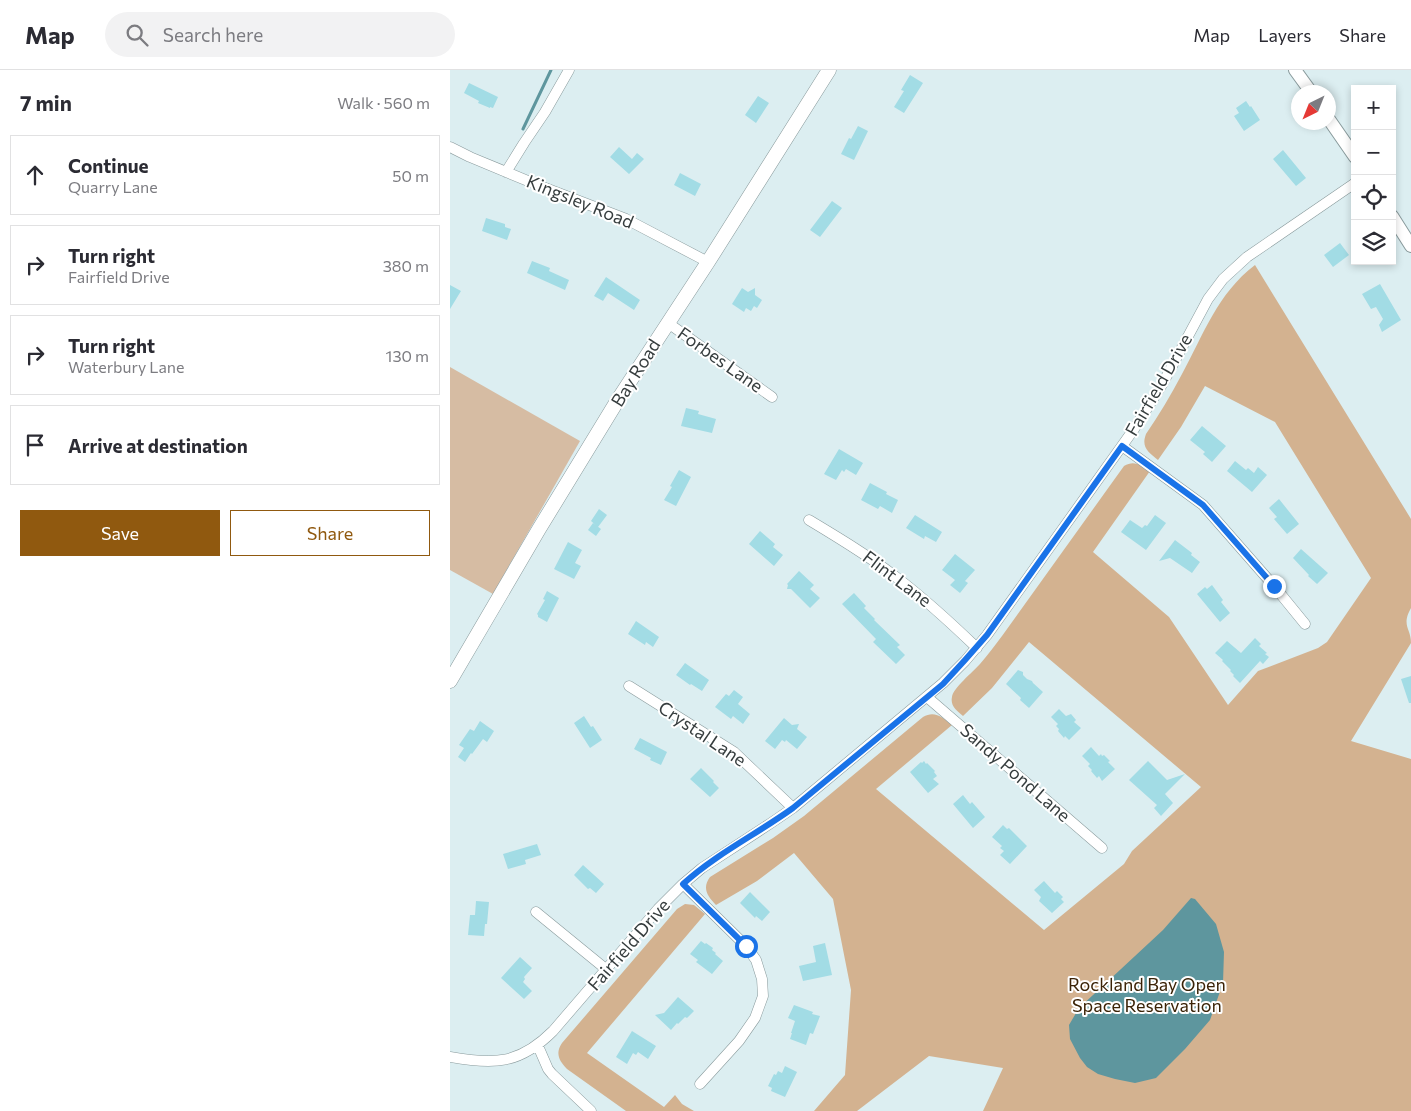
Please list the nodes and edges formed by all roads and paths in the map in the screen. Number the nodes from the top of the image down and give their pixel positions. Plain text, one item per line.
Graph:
1 (569, 70) edge
2 (829, 70) edge
3 (1295, 70) edge
4 (1305, 85) edge
5 (1336, 130) edge
6 (450, 146) edge
7 (1351, 151) edge
8 (506, 172) junction
9 (1351, 186) edge
10 (1395, 220) edge
11 (1411, 246) edge
12 (708, 262) junction
13 (668, 323) junction
14 (772, 397) dead end
15 (1122, 446) junction
16 (809, 520) dead end
17 (1305, 624) dead end
18 (977, 648) junction
19 (450, 681) edge
20 (629, 686) dead end
21 (927, 697) junction
22 (793, 808) junction
23 (1102, 848) dead end
24 (683, 884) junction
25 (536, 912) dead end
26 (607, 970) junction
27 (538, 1046) junction
28 (450, 1057) edge
29 (700, 1084) dead end
30 (591, 1111) edge

1 - 8 street
2 - 12 main road, Bay Road
3 - 4 street
5 - 7 street
6 - 8 street, Kingsley Road
8 - 12 street, Kingsley Road
9 - 15 street, Fairfield Drive
10 - 11 street
12 - 13 main road, Bay Road
13 - 14 street, Forbes Lane
13 - 19 main road, Bay Road
15 - 17 street
15 - 18 street, Fairfield Drive
16 - 18 street, Flint Lane
18 - 21 street, Fairfield Drive
20 - 22 street, Crystal Lane
21 - 22 street, Fairfield Drive
21 - 23 street, Sandy Pond Lane
22 - 24 street, Fairfield Drive
24 - 26 street, Fairfield Drive
24 - 29 street
25 - 26 street
26 - 27 street, Fairfield Drive
27 - 28 street, Fairfield Drive
27 - 30 street

